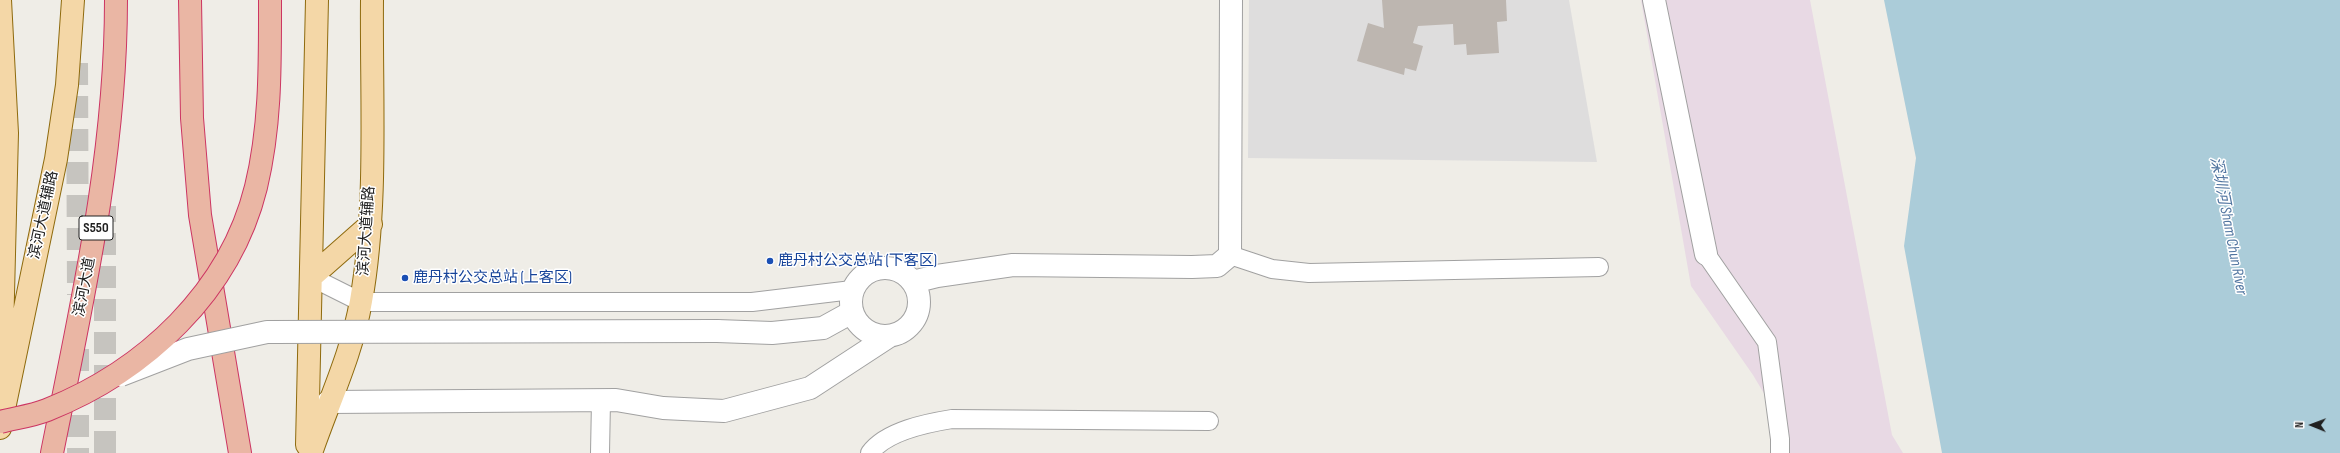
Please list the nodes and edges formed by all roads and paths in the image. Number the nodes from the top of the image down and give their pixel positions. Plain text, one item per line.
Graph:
1 (0, 0) edge
2 (73, 0) edge
3 (116, 0) edge
4 (190, 0) edge
5 (270, 0) edge
6 (317, 0) edge
7 (372, 0) edge
8 (1231, 0) edge
9 (1654, 0) edge
10 (7, 133) junction
11 (0, 159) edge
12 (371, 224) junction
13 (1706, 254) joint
14 (1230, 255) junction
15 (1600, 267) dead end
16 (311, 277) junction
17 (913, 282) junction
18 (852, 290) junction
19 (361, 302) junction
20 (852, 312) junction
21 (888, 336) junction
22 (110, 379) junction
23 (601, 400) junction
24 (328, 402) junction
25 (0, 414) edge
26 (1209, 421) dead end
27 (0, 422) edge
28 (0, 428) edge
29 (52, 453) edge
30 (240, 453) edge
31 (307, 453) edge
32 (311, 453) edge
33 (600, 453) edge
34 (870, 453) edge
35 (1780, 453) edge

1 - 10 main road
2 - 28 main road, 滨河大道辅路
3 - 29 highway, 滨河大道 / S550
4 - 30 highway
5 - 22 highway, bridge
6 - 16 main road
7 - 12 main road, 滨河大道辅路
8 - 14 street
9 - 13 street
10 - 11 main road
10 - 25 main road
12 - 16 main road
12 - 19 main road, 滨河大道辅路
13 - 35 lane
14 - 15 lane
14 - 17 street
16 - 19 lane
16 - 31 main road
17 - 18 street
17 - 21 street
18 - 19 lane
18 - 20 street
19 - 24 main road, 滨河大道辅路
20 - 21 street
20 - 22 street, bridge
21 - 23 street
22 - 27 highway, bridge
23 - 24 street
23 - 33 lane
24 - 32 main road, 滨河大道辅路
26 - 34 lane

